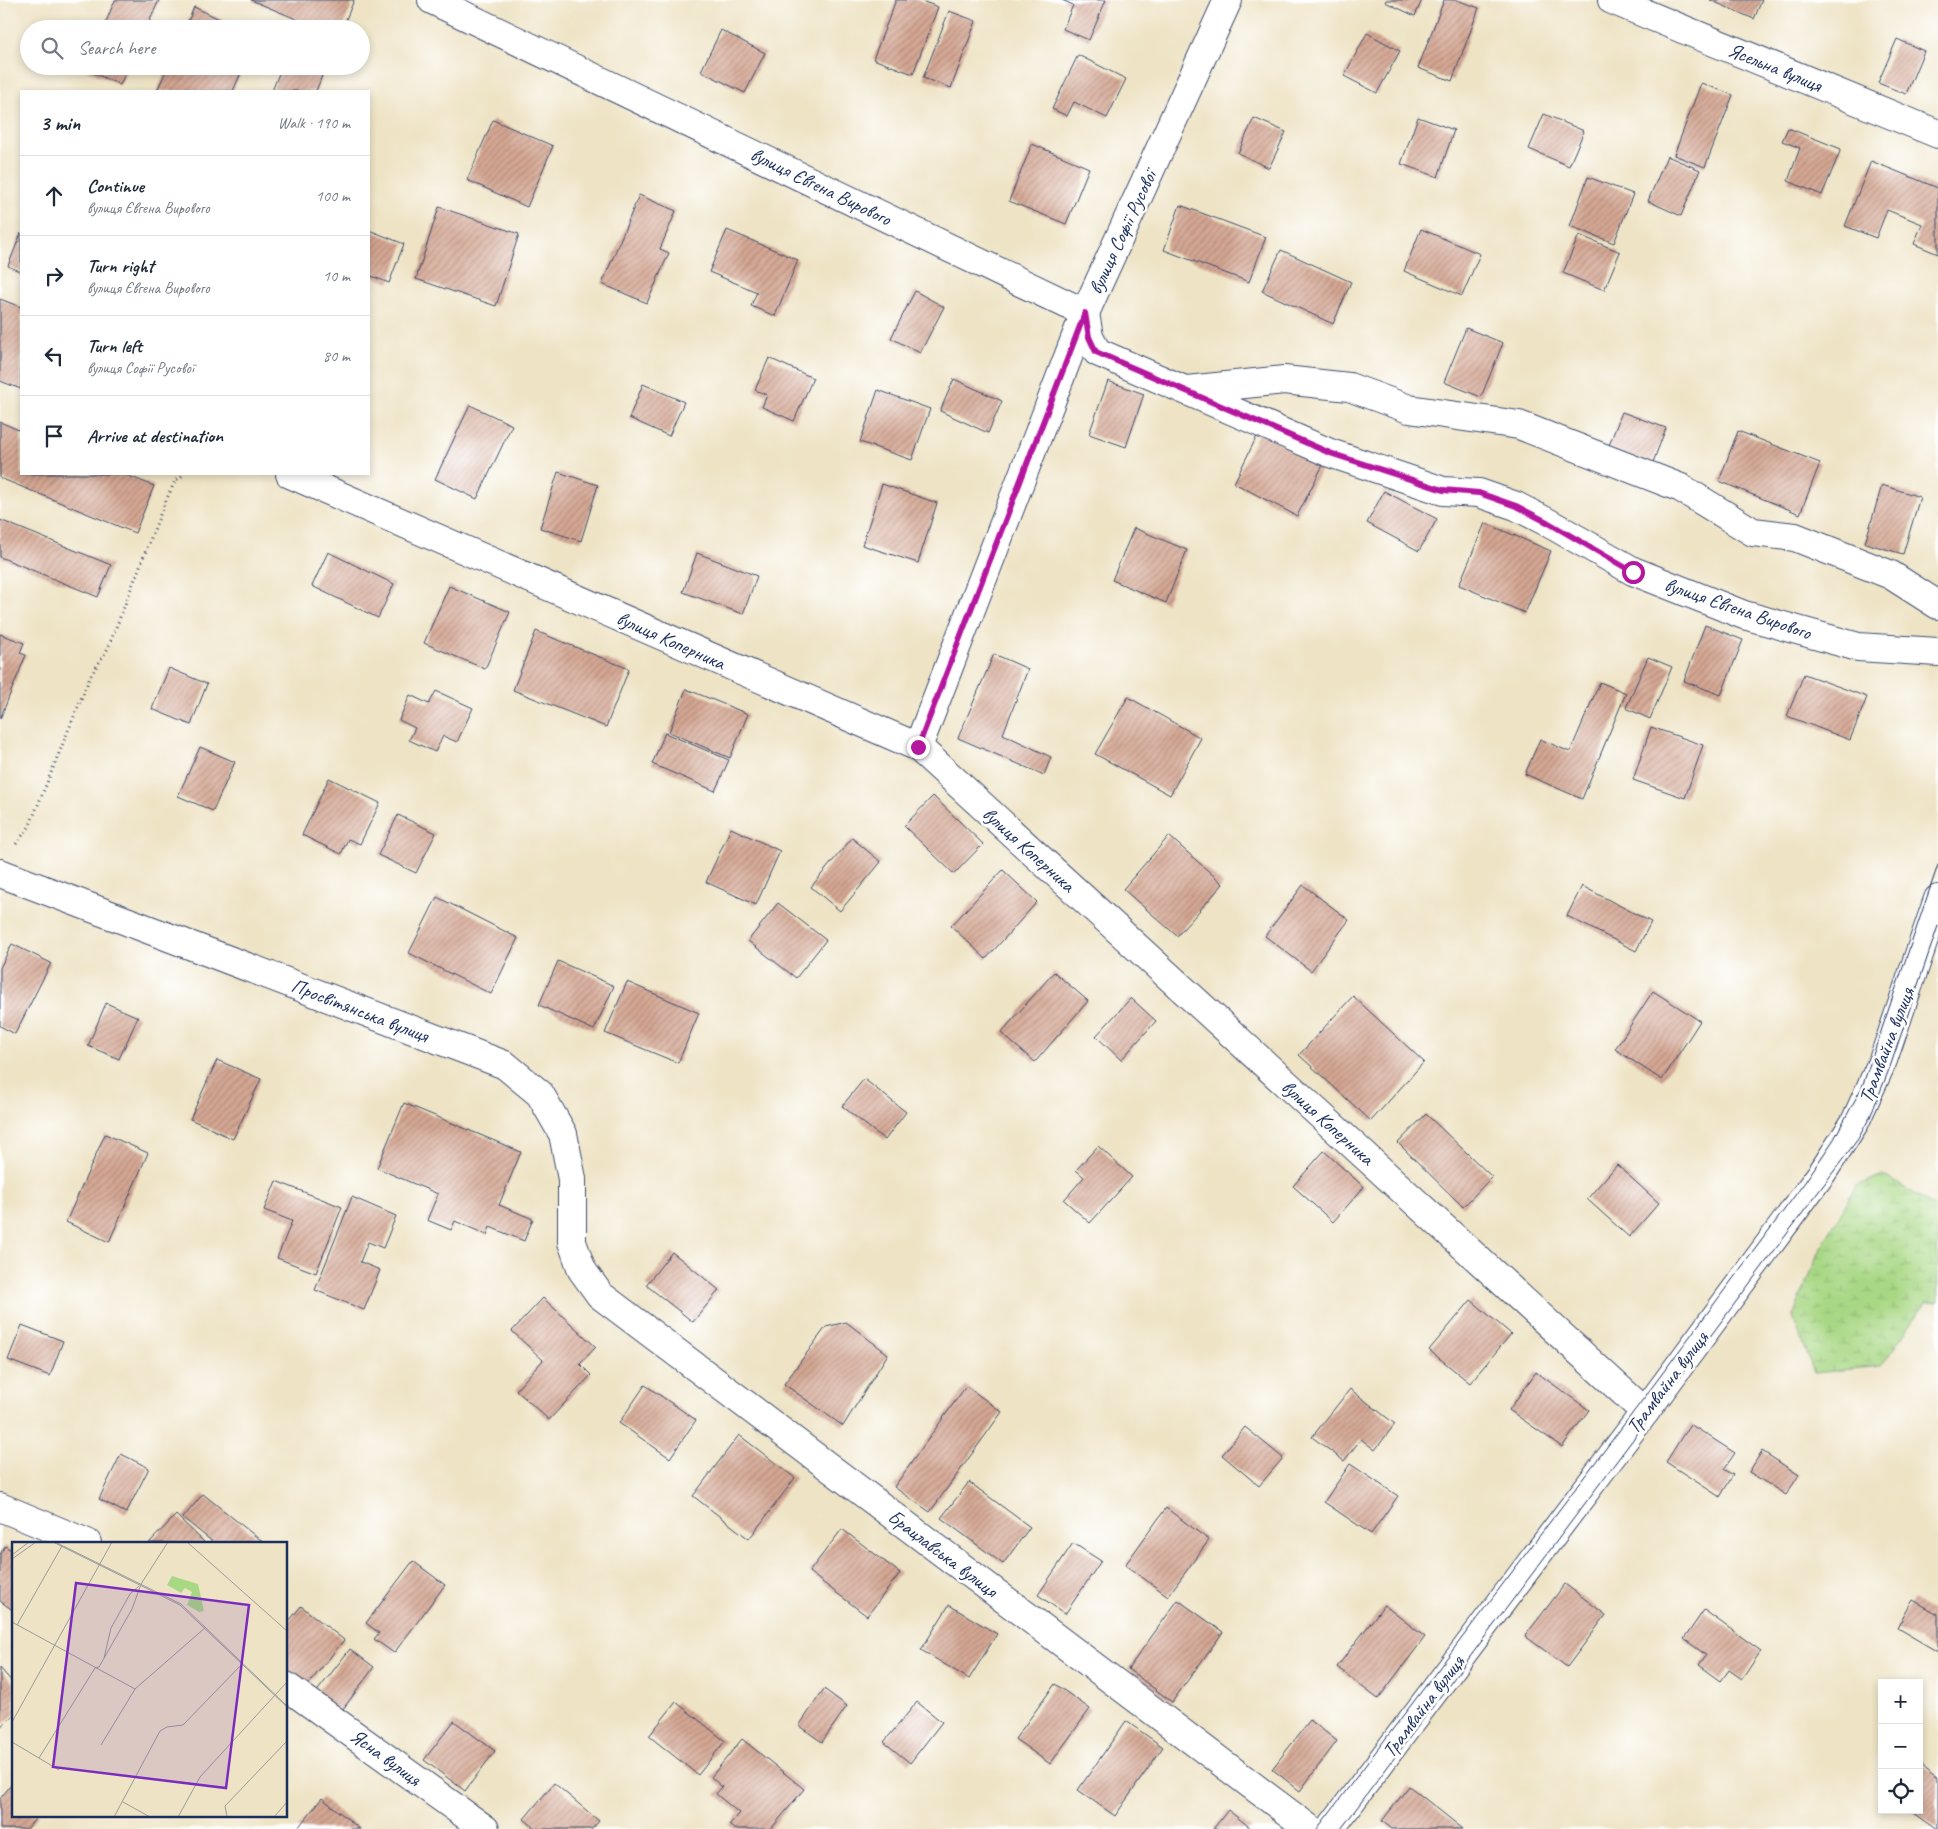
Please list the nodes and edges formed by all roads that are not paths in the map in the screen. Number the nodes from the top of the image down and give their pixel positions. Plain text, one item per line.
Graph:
1 (432, 0) edge
2 (1228, 0) edge
3 (1612, 0) edge
4 (1938, 134) edge
5 (1085, 313) junction
6 (1186, 390) junction
7 (292, 475) edge
8 (1938, 606) edge
9 (1938, 652) edge
10 (918, 747) junction
11 (6, 861) edge
12 (1938, 899) edge
13 (582, 1270) joint
14 (1645, 1412) junction
15 (0, 1507) edge
16 (85, 1542) edge
17 (288, 1687) edge
18 (485, 1829) edge
19 (1310, 1829) edge
20 (1330, 1829) edge

1 - 5 street, вулиця Євгена Вирового
2 - 5 street, вулиця Софії Русової
3 - 4 street, Ясельна вулиця
5 - 6 street, вулиця Євгена Вирового
5 - 10 street, вулиця Софії Русової
6 - 8 street, вулиця Євгена Вирового
6 - 9 street, вулиця Євгена Вирового
7 - 10 street, вулиця Коперника
10 - 14 street, вулиця Коперника
11 - 13 street, Просвітянська вулиця
12 - 14 street, Трамвайна вулиця
13 - 19 street, Брацлавська вулиця
14 - 20 street, Трамвайна вулиця
15 - 16 street
17 - 18 street, Ясна вулиця

